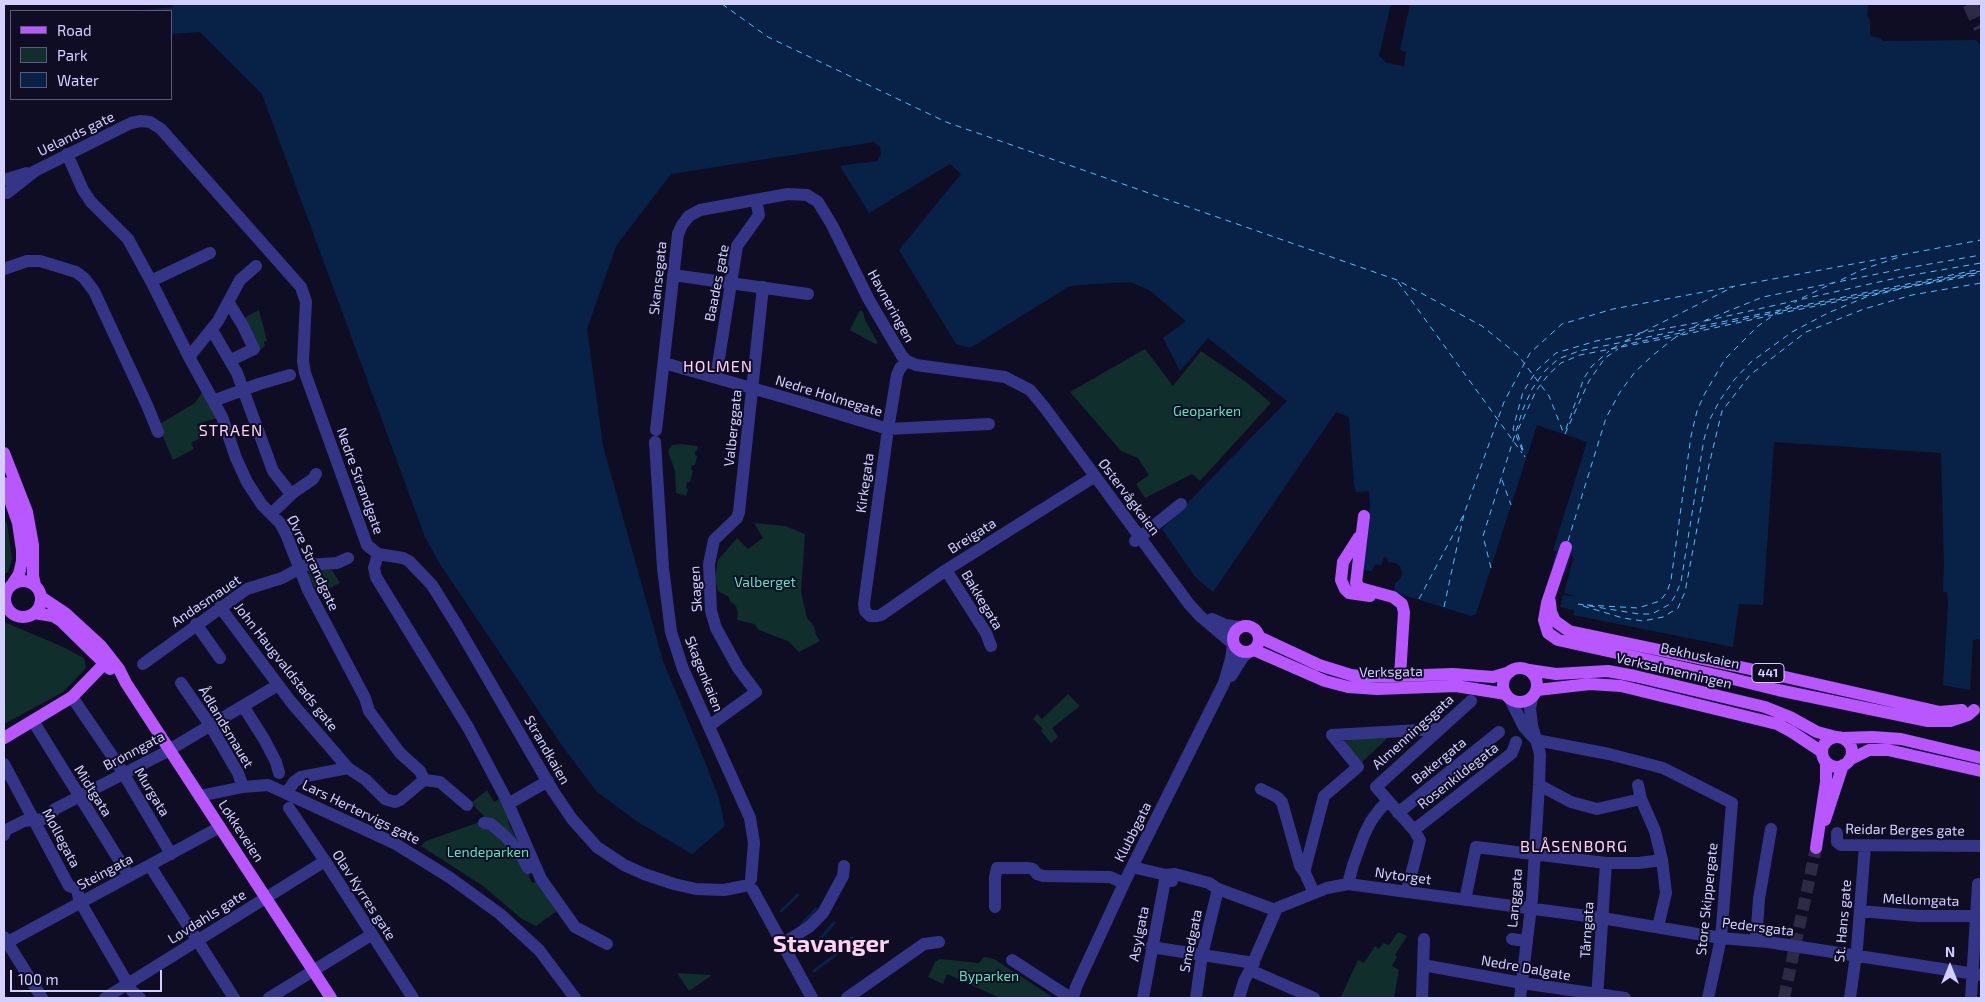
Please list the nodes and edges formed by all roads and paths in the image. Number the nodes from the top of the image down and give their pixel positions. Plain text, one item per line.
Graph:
1 (131, 123) joint
2 (67, 154) junction
3 (5, 190) edge
4 (800, 194) joint
5 (756, 200) junction
6 (210, 253) dead end
7 (256, 266) dead end
8 (4, 269) edge
9 (673, 275) junction
10 (152, 281) junction
11 (731, 283) junction
12 (763, 287) junction
13 (808, 294) dead end
14 (229, 303) junction
15 (212, 330) junction
16 (189, 357) junction
17 (231, 360) junction
18 (907, 361) junction
19 (664, 363) junction
20 (290, 375) dead end
21 (716, 377) junction
22 (753, 388) junction
23 (243, 389) junction
24 (213, 401) junction
25 (1045, 408) joint
26 (989, 424) dead end
27 (888, 429) junction
28 (158, 432) dead end
29 (655, 436) joint
30 (4, 453) edge
31 (316, 474) dead end
32 (1094, 477) junction
33 (4, 483) edge
34 (291, 494) junction
35 (1182, 504) dead end
36 (739, 512) joint
37 (272, 513) junction
38 (1364, 516) dead end
39 (1362, 530) junction
40 (1138, 539) junction
41 (1566, 547) dead end
42 (378, 554) junction
43 (348, 558) dead end
44 (298, 569) junction
45 (946, 570) junction
46 (9, 585) edge
47 (35, 585) junction
48 (1550, 594) junction
49 (41, 597) junction
50 (4, 603) edge
51 (220, 607) junction
52 (1184, 607) junction
53 (1403, 607) junction
54 (866, 612) joint
55 (34, 613) junction
56 (196, 624) junction
57 (1240, 627) junction
58 (1259, 637) junction
59 (1233, 644) junction
60 (991, 646) dead end
61 (1251, 651) junction
62 (220, 658) dead end
63 (105, 664) junction
64 (143, 664) dead end
65 (1529, 670) junction
66 (1510, 672) junction
67 (1400, 676) junction
68 (1725, 676) junction
69 (124, 680) junction
70 (181, 683) dead end
71 (1224, 683) junction
72 (278, 685) junction
73 (1534, 694) junction
74 (72, 697) junction
75 (1508, 697) junction
76 (1471, 701) dead end
77 (243, 706) junction
78 (1977, 711) edge
79 (1940, 712) junction
80 (33, 721) junction
81 (210, 726) junction
82 (709, 726) junction
83 (1438, 729) junction
84 (1499, 732) dead end
85 (4, 738) edge
86 (1839, 738) junction
87 (1536, 740) junction
88 (1516, 742) dead end
89 (169, 750) junction
90 (1824, 757) junction
91 (1981, 758) edge
92 (1846, 762) junction
93 (4, 764) edge
94 (348, 768) junction
95 (1981, 771) edge
96 (279, 773) dead end
97 (123, 774) junction
98 (424, 780) junction
99 (548, 781) junction
100 (1539, 785) junction
101 (1638, 785) dead end
102 (243, 787) junction
103 (1261, 789) dead end
104 (287, 792) junction
105 (200, 796) junction
106 (79, 797) junction
107 (1641, 799) junction
108 (1388, 801) junction
109 (508, 804) junction
110 (467, 805) dead end
111 (289, 808) dead end
112 (1398, 813) junction
113 (35, 820) junction
114 (484, 823) dead end
115 (220, 827) junction
116 (1770, 829) dead end
117 (1414, 830) junction
118 (1820, 831) junction
119 (1837, 833) dead end
120 (4, 835) edge
121 (1865, 846) junction
122 (1981, 846) edge
123 (1816, 848) tunnel mouth
124 (171, 854) junction
125 (1534, 855) junction
126 (1662, 860) junction
127 (325, 861) junction
128 (1606, 863) junction
129 (150, 866) junction
130 (844, 866) dead end
131 (1132, 867) junction
132 (537, 871) junction
133 (1305, 873) junction
134 (129, 876) junction
135 (1166, 876) junction
136 (1124, 883) junction
137 (1348, 884) junction
138 (1978, 884) dead end
139 (749, 885) junction
140 (1218, 889) junction
141 (1407, 891) junction
142 (1314, 893) junction
143 (266, 898) junction
144 (1465, 900) junction
145 (81, 903) junction
146 (995, 907) dead end
147 (1531, 909) junction
148 (1275, 910) junction
149 (1860, 911) junction
150 (1979, 916) edge
151 (1602, 918) junction
152 (1658, 927) junction
153 (371, 935) junction
154 (1721, 938) junction
155 (1424, 939) dead end
156 (1512, 939) dead end
157 (5, 941) edge
158 (198, 941) junction
159 (1526, 941) junction
160 (1756, 941) junction
161 (939, 942) dead end
162 (607, 944) dead end
163 (782, 944) junction
164 (1151, 947) junction
165 (1202, 955) junction
166 (1856, 956) junction
167 (1012, 960) dead end
168 (1423, 965) junction
169 (1252, 966) junction
170 (313, 971) junction
171 (1977, 974) edge
172 (1522, 983) junction
173 (128, 985) junction
174 (1598, 997) edge
175 (42, 998) edge
176 (105, 998) edge
177 (140, 998) edge
178 (234, 998) edge
179 (269, 998) edge
180 (331, 998) edge
181 (414, 998) edge
182 (575, 998) edge
183 (812, 998) edge
184 (847, 998) edge
185 (1073, 998) edge
186 (1142, 998) edge
187 (1196, 998) edge
188 (1239, 998) edge
189 (1314, 998) edge
190 (1422, 998) edge
191 (1520, 998) edge
192 (1625, 998) edge
193 (1708, 998) edge
194 (1850, 998) edge
195 (1971, 998) edge

1 - 2 street, Uelands gate
1 - 42 street, Nedre Strandgate
2 - 3 street, Uelands gate
2 - 10 street, Øvre Strandgate
4 - 5 street, Skansegata
4 - 18 street, Havneringen
5 - 9 street, Skansegata
5 - 11 street, Baades gate
6 - 10 street
7 - 14 street
8 - 28 street
9 - 11 street
9 - 19 street, Skansegata
10 - 16 street, Øvre Strandgate
11 - 12 street
11 - 21 street, Baades gate
12 - 13 street
12 - 22 street, Valberggata
14 - 15 street
14 - 17 street
15 - 16 street
15 - 17 street
16 - 24 street, Øvre Strandgate
17 - 23 street
18 - 25 street, Havneringen
18 - 27 street, Kirkegata
19 - 21 street, Nedre Holmegate
19 - 29 street, Skansegata
20 - 23 street
21 - 22 street, Nedre Holmegate
22 - 27 street, Nedre Holmegate
22 - 36 street, Valberggata
23 - 24 street
23 - 34 street
24 - 37 street, Øvre Strandgate
25 - 32 street, Østervågkaien
26 - 27 street, Nedre Holmegate
27 - 54 street, Kirkegata
29 - 82 street, Skagenkaien
30 - 47 main road
31 - 34 street
32 - 40 street, Østervågkaien
32 - 45 street, Breigata
33 - 46 main road
34 - 37 street
35 - 40 street
36 - 82 street, Skagen
37 - 44 street, Øvre Strandgate
38 - 39 main road
39 - 53 main road
39 - 53 main road
40 - 52 street, Østervågkaien
41 - 48 main road, Bekhuskaien / 441
42 - 99 street, Strandkaien
42 - 109 street, Nedre Strandgate
43 - 44 street, Andasmauet
44 - 51 street, Andasmauet
44 - 98 street, Øvre Strandgate
45 - 54 street, Breigata
45 - 60 street, Bakkegata
46 - 47 main road
46 - 50 main road
47 - 49 main road
48 - 68 main road, Bekhuskaien / 441
48 - 79 main road, Bekhuskaien / 441
49 - 55 main road
49 - 69 main road, Løkkeveien
50 - 55 main road
51 - 56 street, Andasmauet
51 - 72 street, John Haugvaldstads gate
52 - 57 street, Østervågkaien
52 - 59 street, Østervågkaien
53 - 67 main road, Verksgata
55 - 63 main road, Løkkeveien
56 - 62 street
56 - 64 street, Andasmauet
57 - 58 main road
57 - 59 main road
58 - 61 main road
58 - 67 main road, Verksgata
59 - 61 main road
59 - 71 street, Klubbgata
61 - 71 street, Klubbgata
61 - 75 main road, Verksgata
63 - 69 main road, Løkkeveien
63 - 74 main road
65 - 66 main road
65 - 73 main road
65 - 86 main road, Verksalmenningen
66 - 67 main road, Verksgata
66 - 75 main road
68 - 78 main road, Bekhuskaien / 441
68 - 79 main road
69 - 89 main road, Løkkeveien
70 - 81 street, Ådlandsmauet
71 - 131 street, Klubbgata
72 - 77 street, Brønngata
72 - 94 street, John Haugvaldstads gate
73 - 75 main road
73 - 87 street, Langgata
73 - 90 main road, Verksalmenningen
74 - 80 main road
74 - 97 street, Murgata
75 - 87 street
76 - 83 street, Almenningsgata
77 - 81 street, Brønngata
77 - 96 street
78 - 79 main road, Bekhuskaien / 441
80 - 85 main road
80 - 106 street, Midtgata
81 - 89 street, Brønngata
81 - 102 street, Ådlandsmauet
82 - 139 street, Skagenkaien
83 - 108 street, Almenningsgata
83 - 133 street
84 - 112 street, Bakergata
86 - 90 main road
86 - 91 main road, Verksalmenningen
86 - 92 main road
87 - 100 street, Langgata
87 - 154 street, Store Skippergate
88 - 117 street, Rosenkildegata
89 - 97 street, Brønngata
89 - 105 main road, Løkkeveien
90 - 92 main road
90 - 118 main road
92 - 95 main road
92 - 118 main road
93 - 113 street, Møllegata
94 - 98 street, John Haugvaldstads gate
94 - 104 street
97 - 106 street, Brønngata
97 - 124 street, Murgata
98 - 110 street
99 - 109 street
99 - 139 street, Strandkaien
100 - 107 street
100 - 125 street, Langgata
101 - 107 street
102 - 104 street, Lars Hertervigs gate
102 - 105 street, Lars Hertervigs gate
103 - 133 street
104 - 182 street, Lars Hertervigs gate
105 - 115 main road, Løkkeveien
106 - 113 street, Brønngata
106 - 134 street, Midtgata
107 - 126 street
108 - 112 street
108 - 137 street
109 - 132 street, Nedre Strandgate
111 - 127 street, Olav Kyrres gate
112 - 117 street
113 - 120 street, Brønngata
113 - 145 street, Møllegata
114 - 132 street
115 - 124 street, Steingata
115 - 143 main road, Løkkeveien
116 - 160 street
117 - 141 street
118 - 123 main road
119 - 121 street, Reidar Berges gate
121 - 122 street, Reidar Berges gate
121 - 149 street, St. Hans gate
124 - 129 street, Steingata
125 - 128 street
125 - 144 street
125 - 147 street, Langgata
126 - 128 street
126 - 152 street
127 - 143 street, Løvdahls gate
127 - 153 street, Olav Kyrres gate
128 - 151 street, Tårngata
129 - 134 street, Steingata
129 - 158 street
130 - 163 street
131 - 135 street
131 - 136 street, Klubbgata
132 - 162 street, Nedre Strandgate
133 - 142 street
134 - 145 street, Steingata
135 - 140 street
135 - 164 street, Asylgata
136 - 146 street
136 - 185 street, Klubbgata
137 - 141 street, Nytorget
137 - 142 street, Nytorget
138 - 150 street
139 - 163 street
140 - 148 street
140 - 165 street, Smedgata
141 - 144 street, Nytorget
142 - 148 street, Nytorget
143 - 158 street, Løvdahls gate
143 - 170 main road, Løkkeveien
144 - 147 street, Nytorget
145 - 157 street, Steingata
145 - 173 street, Møllegata
147 - 151 street, Pedersgata
147 - 159 street, Langgata
148 - 169 street
149 - 150 street, Mellomgata
149 - 166 street, St. Hans gate
150 - 171 street
151 - 152 street, Pedersgata
151 - 174 street, Tårngata
152 - 154 street, Pedersgata
153 - 170 street
153 - 181 street, Olav Kyrres gate
154 - 160 street, Pedersgata
154 - 193 street, Store Skippergate
155 - 168 street
156 - 159 street
157 - 175 street
158 - 173 street, Løvdahls gate
158 - 178 street
159 - 172 street, Langgata
160 - 166 street, Pedersgata
161 - 184 street
163 - 183 street
164 - 165 street
164 - 186 street, Asylgata
165 - 169 street
165 - 187 street, Smedgata
166 - 171 street, Pedersgata
166 - 194 street, St. Hans gate
167 - 185 street
168 - 172 street, Nedre Dalgate
168 - 190 street
169 - 188 street
169 - 189 street
170 - 179 street
170 - 180 main road, Løkkeveien
171 - 195 street
172 - 174 street, Nedre Dalgate
172 - 191 street, Langgata
173 - 176 street, Løvdahls gate
173 - 177 street, Møllegata
174 - 192 street, Nedre Dalgate

